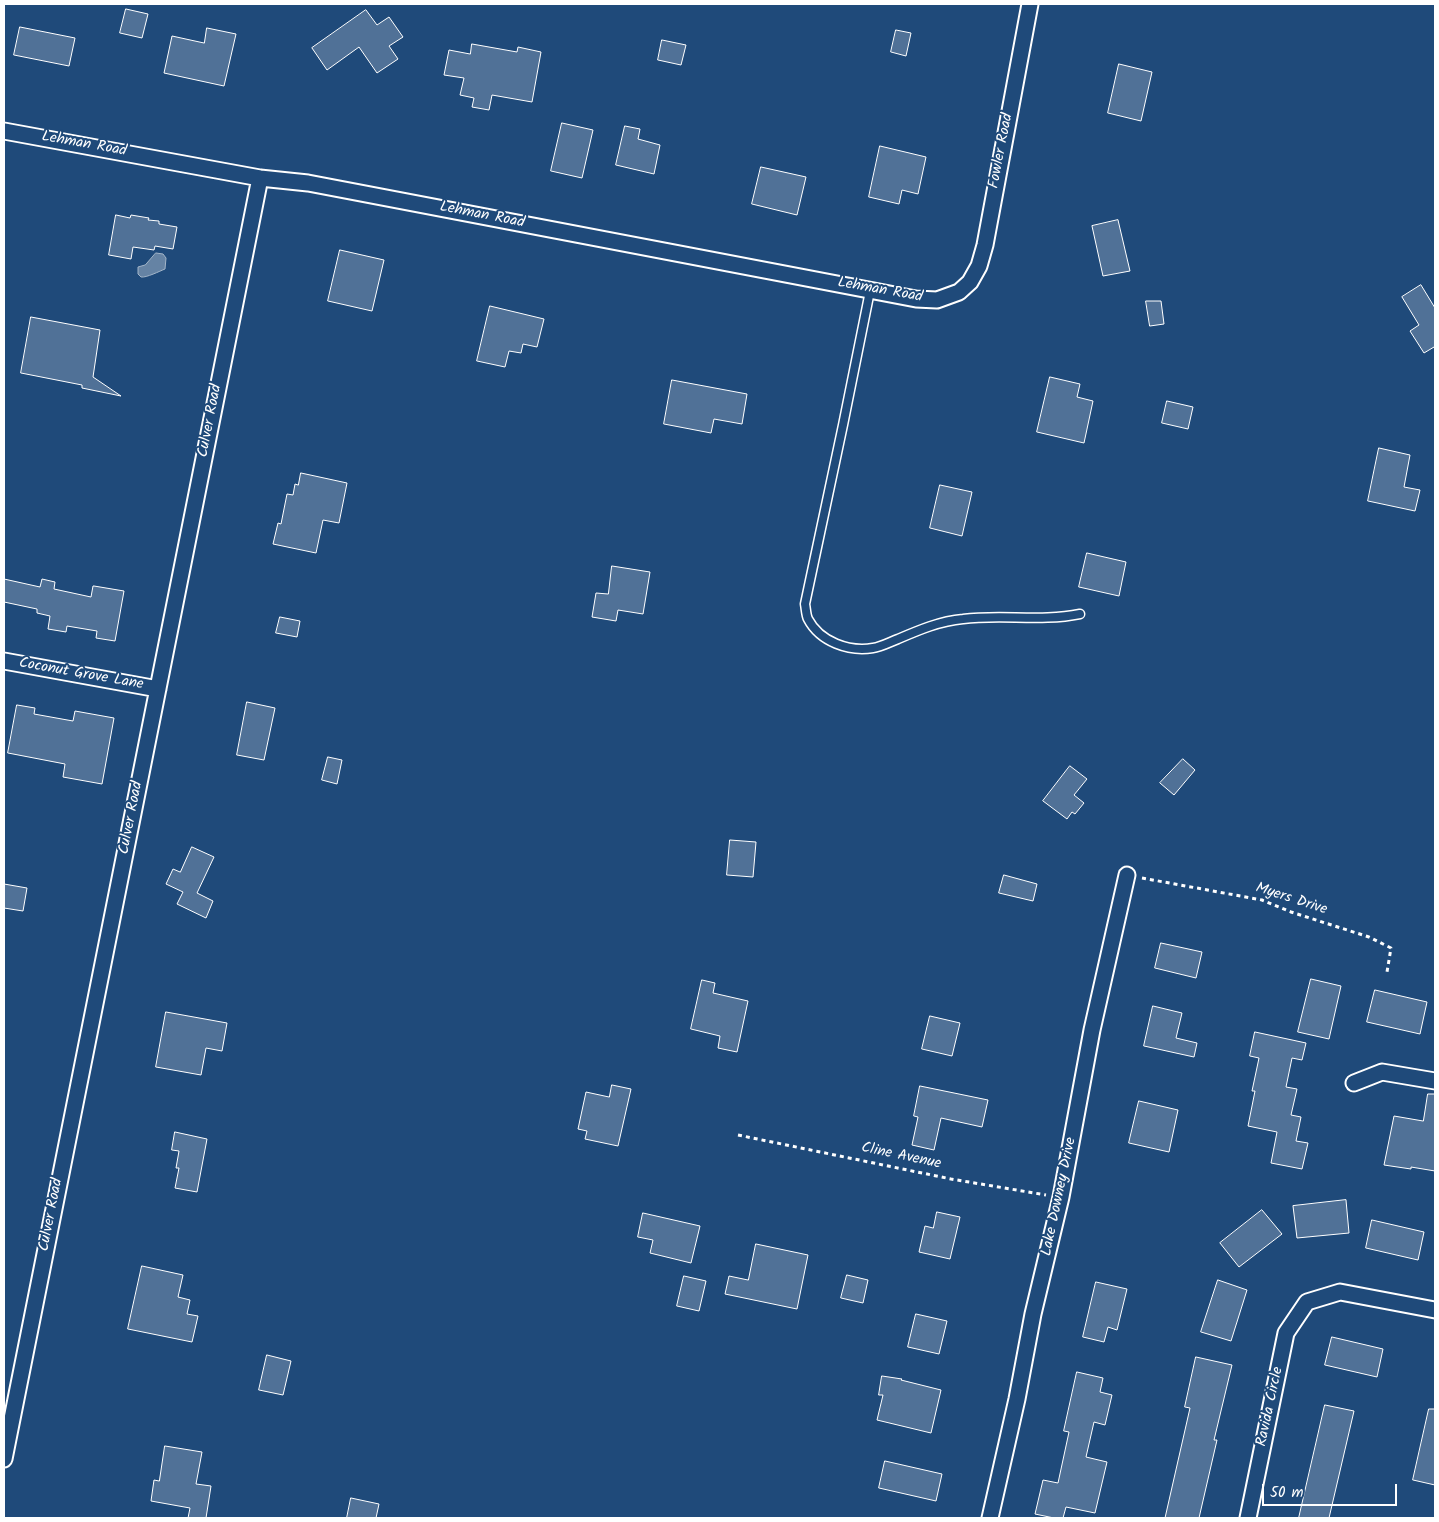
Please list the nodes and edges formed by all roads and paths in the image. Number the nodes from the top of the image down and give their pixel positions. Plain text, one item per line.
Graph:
1 (1030, 4) edge
2 (4, 131) edge
3 (260, 178) junction
4 (870, 291) junction
5 (959, 292) joint
6 (1080, 614) dead end
7 (4, 661) edge
8 (158, 689) junction
9 (1127, 876) joint
10 (1387, 972) dead end
11 (1435, 1081) edge
12 (1354, 1083) dead end
13 (738, 1135) dead end
14 (1061, 1197) junction
15 (1435, 1310) edge
16 (4, 1459) edge
17 (990, 1518) edge
18 (1248, 1518) edge

1 - 5 street, Fowler Road
2 - 3 street, Lehman Road
3 - 4 street, Lehman Road
3 - 8 street, Culver Road
4 - 5 street, Lehman Road
4 - 6 lane
7 - 8 street, Coconut Grove Lane
8 - 16 street, Culver Road
9 - 10 path, Myers Drive
9 - 14 street, Lake Downey Drive
11 - 12 street
13 - 14 path, Cline Avenue
14 - 17 street, Lake Downey Drive
15 - 18 street, Ravida Circle

